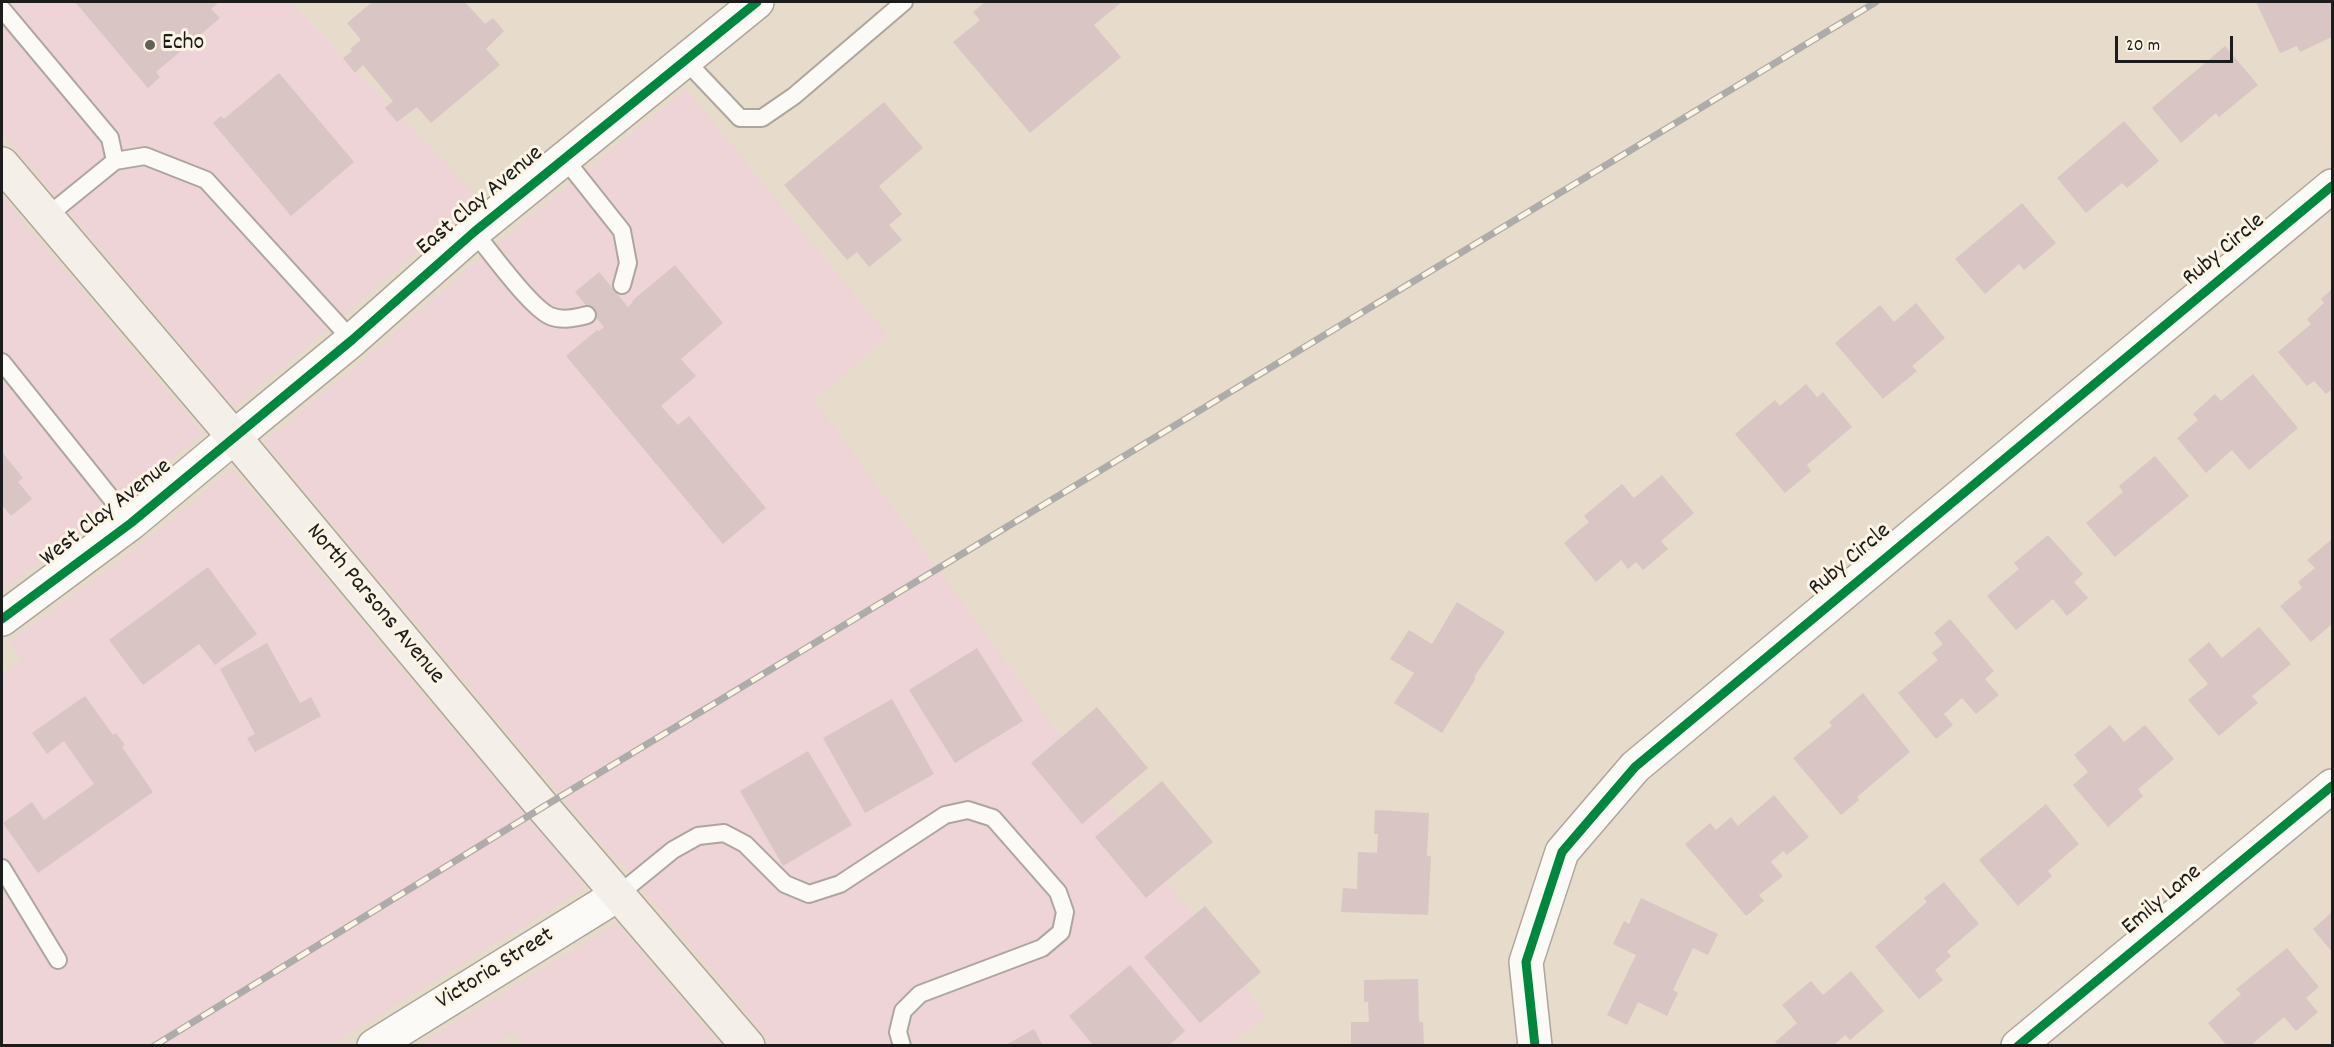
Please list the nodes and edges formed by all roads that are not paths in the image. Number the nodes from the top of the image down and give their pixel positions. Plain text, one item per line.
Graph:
1 (758, 2) edge
2 (904, 2) edge
3 (2, 9) edge
4 (685, 60) junction
5 (564, 158) junction
6 (115, 161) junction
7 (5, 176) edge
8 (2332, 186) edge
9 (46, 217) junction
10 (474, 232) junction
11 (622, 285) dead end
12 (587, 315) dead end
13 (352, 340) junction
14 (2, 362) edge
15 (234, 437) junction
16 (131, 523) junction
17 (2, 619) edge
18 (2332, 786) edge
19 (2, 868) edge
20 (619, 894) junction
21 (58, 960) dead end
22 (374, 1046) edge
23 (748, 1046) edge
24 (902, 1046) edge
25 (1535, 1046) edge
26 (2019, 1046) edge

1 - 4 street, East Clay Avenue
2 - 4 lane
3 - 6 lane
4 - 5 street, East Clay Avenue
5 - 10 street, East Clay Avenue
5 - 11 lane
6 - 9 lane
6 - 13 lane
7 - 9 main road, North Parsons Avenue
8 - 25 street, Ruby Circle
9 - 15 main road, North Parsons Avenue
10 - 12 lane
10 - 13 street, East Clay Avenue
13 - 15 street, East Clay Avenue
14 - 16 lane
15 - 16 street, West Clay Avenue
15 - 20 main road, North Parsons Avenue
16 - 17 street, West Clay Avenue
18 - 26 street, Emily Lane
19 - 21 lane
20 - 22 street, Victoria Street
20 - 23 main road, North Parsons Avenue
20 - 24 lane

